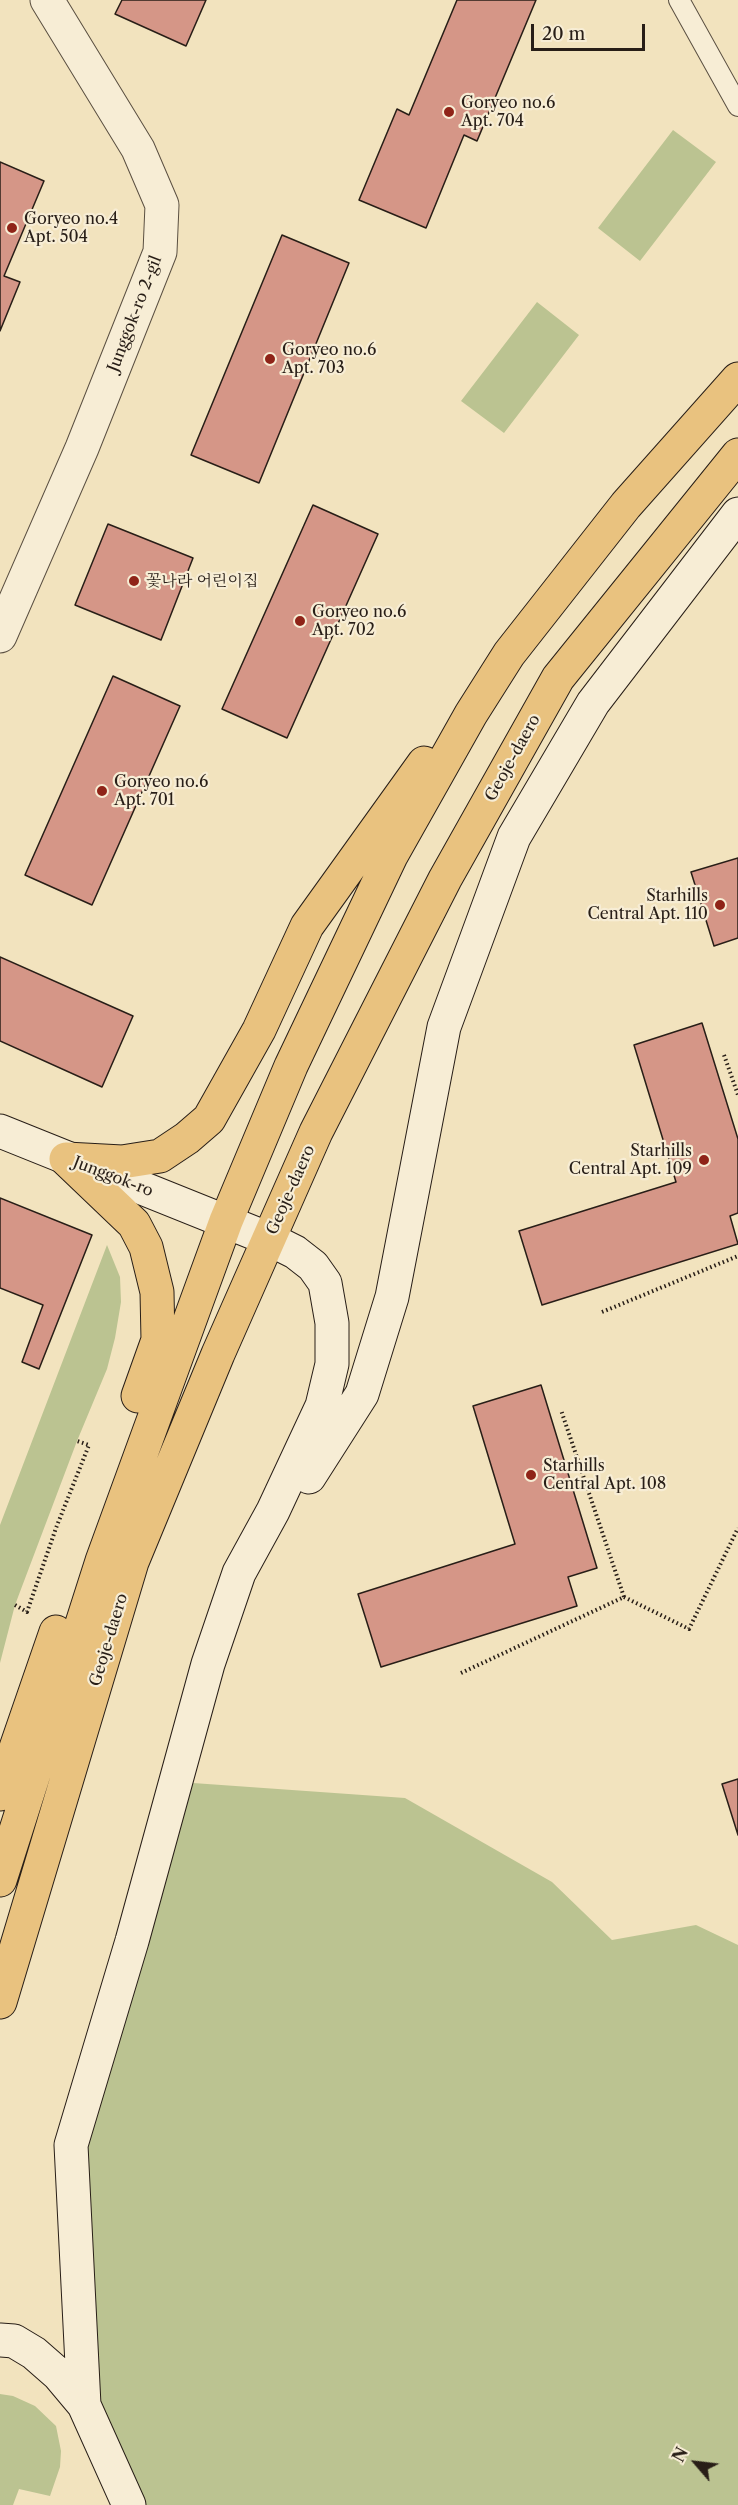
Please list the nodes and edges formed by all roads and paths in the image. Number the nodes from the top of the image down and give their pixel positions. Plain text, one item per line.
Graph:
1 (47, 0) edge
2 (679, 0) edge
3 (738, 106) edge
4 (738, 379) edge
5 (738, 455) edge
6 (738, 514) edge
7 (0, 636) edge
8 (471, 714) junction
9 (724, 1055) dead end
10 (738, 1095) edge
11 (0, 1131) edge
12 (66, 1159) junction
13 (226, 1221) junction
14 (269, 1239) junction
15 (738, 1256) edge
16 (602, 1312) dead end
17 (561, 1410) dead end
18 (77, 1441) dead end
19 (738, 1528) edge
20 (239, 1573) junction
21 (624, 1597) junction
22 (15, 1605) dead end
23 (461, 1673) dead end
24 (0, 1794) edge
25 (0, 1880) edge
26 (0, 2002) edge
27 (0, 2340) edge
28 (84, 2405) junction
29 (129, 2505) edge

1 - 7 street, Junggok-ro 2-gil
2 - 3 lane
4 - 8 main road, Geoje-daero
5 - 14 main road, Geoje-daero
6 - 20 street
8 - 12 main road
8 - 13 main road, Geoje-daero
9 - 10 path
11 - 12 street, Junggok-ro
12 - 13 street, Junggok-ro
12 - 24 main road
13 - 14 street, Junggok-ro
13 - 25 main road, Geoje-daero
14 - 20 street, Junggok-ro
14 - 26 main road, Geoje-daero
15 - 16 path
17 - 21 path
18 - 22 path
19 - 21 path
20 - 28 street
21 - 23 path
27 - 28 street
28 - 29 street

